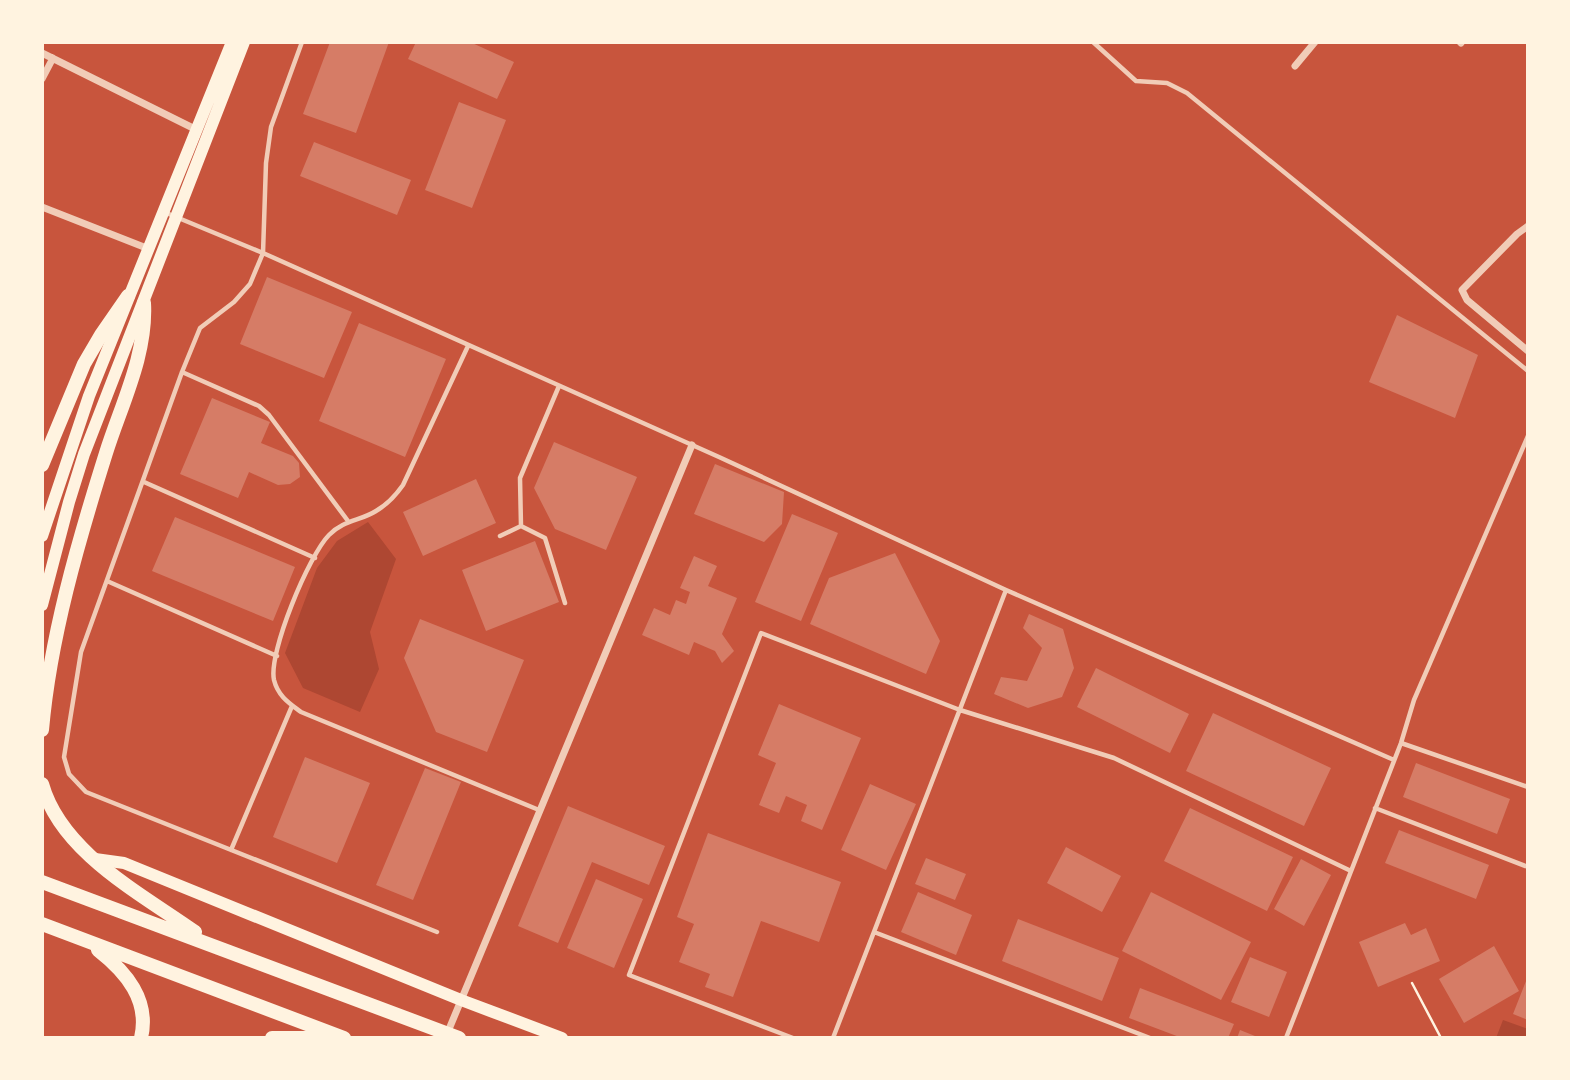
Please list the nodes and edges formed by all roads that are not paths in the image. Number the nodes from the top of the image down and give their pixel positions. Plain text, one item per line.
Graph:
1 (232, 42) edge
2 (244, 42) edge
3 (302, 42) edge
4 (1093, 42) edge
5 (1315, 42) edge
6 (42, 52) edge
7 (53, 58) junction
8 (1295, 66) dead end
9 (42, 79) edge
10 (197, 130) junction
11 (42, 207) edge
12 (163, 211) junction
13 (177, 217) junction
14 (1528, 226) edge
15 (148, 249) junction
16 (263, 253) junction
17 (163, 255) junction
18 (128, 296) junction
19 (144, 303) junction
20 (468, 346) junction
21 (1528, 351) edge
22 (182, 372) junction
23 (1528, 372) edge
24 (559, 386) junction
25 (1528, 436) edge
26 (692, 445) junction
27 (42, 465) edge
28 (144, 482) junction
29 (348, 521) junction
30 (521, 526) junction
31 (42, 536) edge
32 (500, 536) dead end
33 (314, 558) junction
34 (107, 581) junction
35 (1006, 590) junction
36 (565, 603) dead end
37 (42, 605) edge
38 (277, 656) junction
39 (292, 706) junction
40 (960, 710) junction
41 (42, 730) edge
42 (1401, 743) junction
43 (1394, 760) junction
44 (42, 784) edge
45 (1528, 787) edge
46 (1375, 808) junction
47 (541, 811) junction
48 (231, 850) junction
49 (94, 859) junction
50 (1528, 867) edge
51 (1351, 871) junction
52 (42, 882) edge
53 (42, 924) edge
54 (436, 932) dead end
55 (874, 932) junction
56 (85, 941) junction
57 (213, 945) junction
58 (461, 1000) junction
59 (453, 1036) edge
60 (141, 1038) edge
61 (272, 1038) edge
62 (331, 1038) edge
63 (344, 1038) edge
64 (562, 1038) edge
65 (793, 1038) edge
66 (833, 1038) edge
67 (1150, 1038) edge
68 (1286, 1038) edge

1 - 10 main road
2 - 13 main road
3 - 16 lane
4 - 23 lane
5 - 8 street
6 - 7 street
7 - 9 street
7 - 10 street
10 - 12 main road
11 - 15 street
12 - 13 lane
12 - 15 main road
13 - 16 lane
13 - 17 main road
14 - 21 street
15 - 17 street
15 - 18 main road
16 - 20 lane
16 - 22 lane
17 - 19 main road
18 - 27 highway
18 - 31 main road
19 - 37 main road
19 - 41 highway
20 - 24 lane
20 - 29 lane
22 - 28 lane
22 - 29 lane
24 - 26 lane
24 - 30 lane
25 - 42 lane
26 - 35 lane
26 - 47 street
28 - 33 lane
28 - 34 lane
29 - 33 lane
30 - 32 lane
30 - 36 lane
33 - 38 lane
34 - 38 lane
34 - 48 lane
35 - 40 lane
35 - 43 lane
38 - 39 lane
39 - 47 lane
39 - 48 lane
40 - 51 lane
40 - 55 lane
40 - 65 lane
42 - 43 lane
42 - 45 lane
43 - 46 lane
44 - 49 highway
46 - 50 lane
46 - 51 lane
47 - 58 street
48 - 54 lane
49 - 57 highway
49 - 58 main road
51 - 68 lane
52 - 57 highway
53 - 56 highway
55 - 66 lane
55 - 67 lane
56 - 60 highway
56 - 63 highway
57 - 59 highway
58 - 59 street
58 - 64 main road
61 - 62 highway

